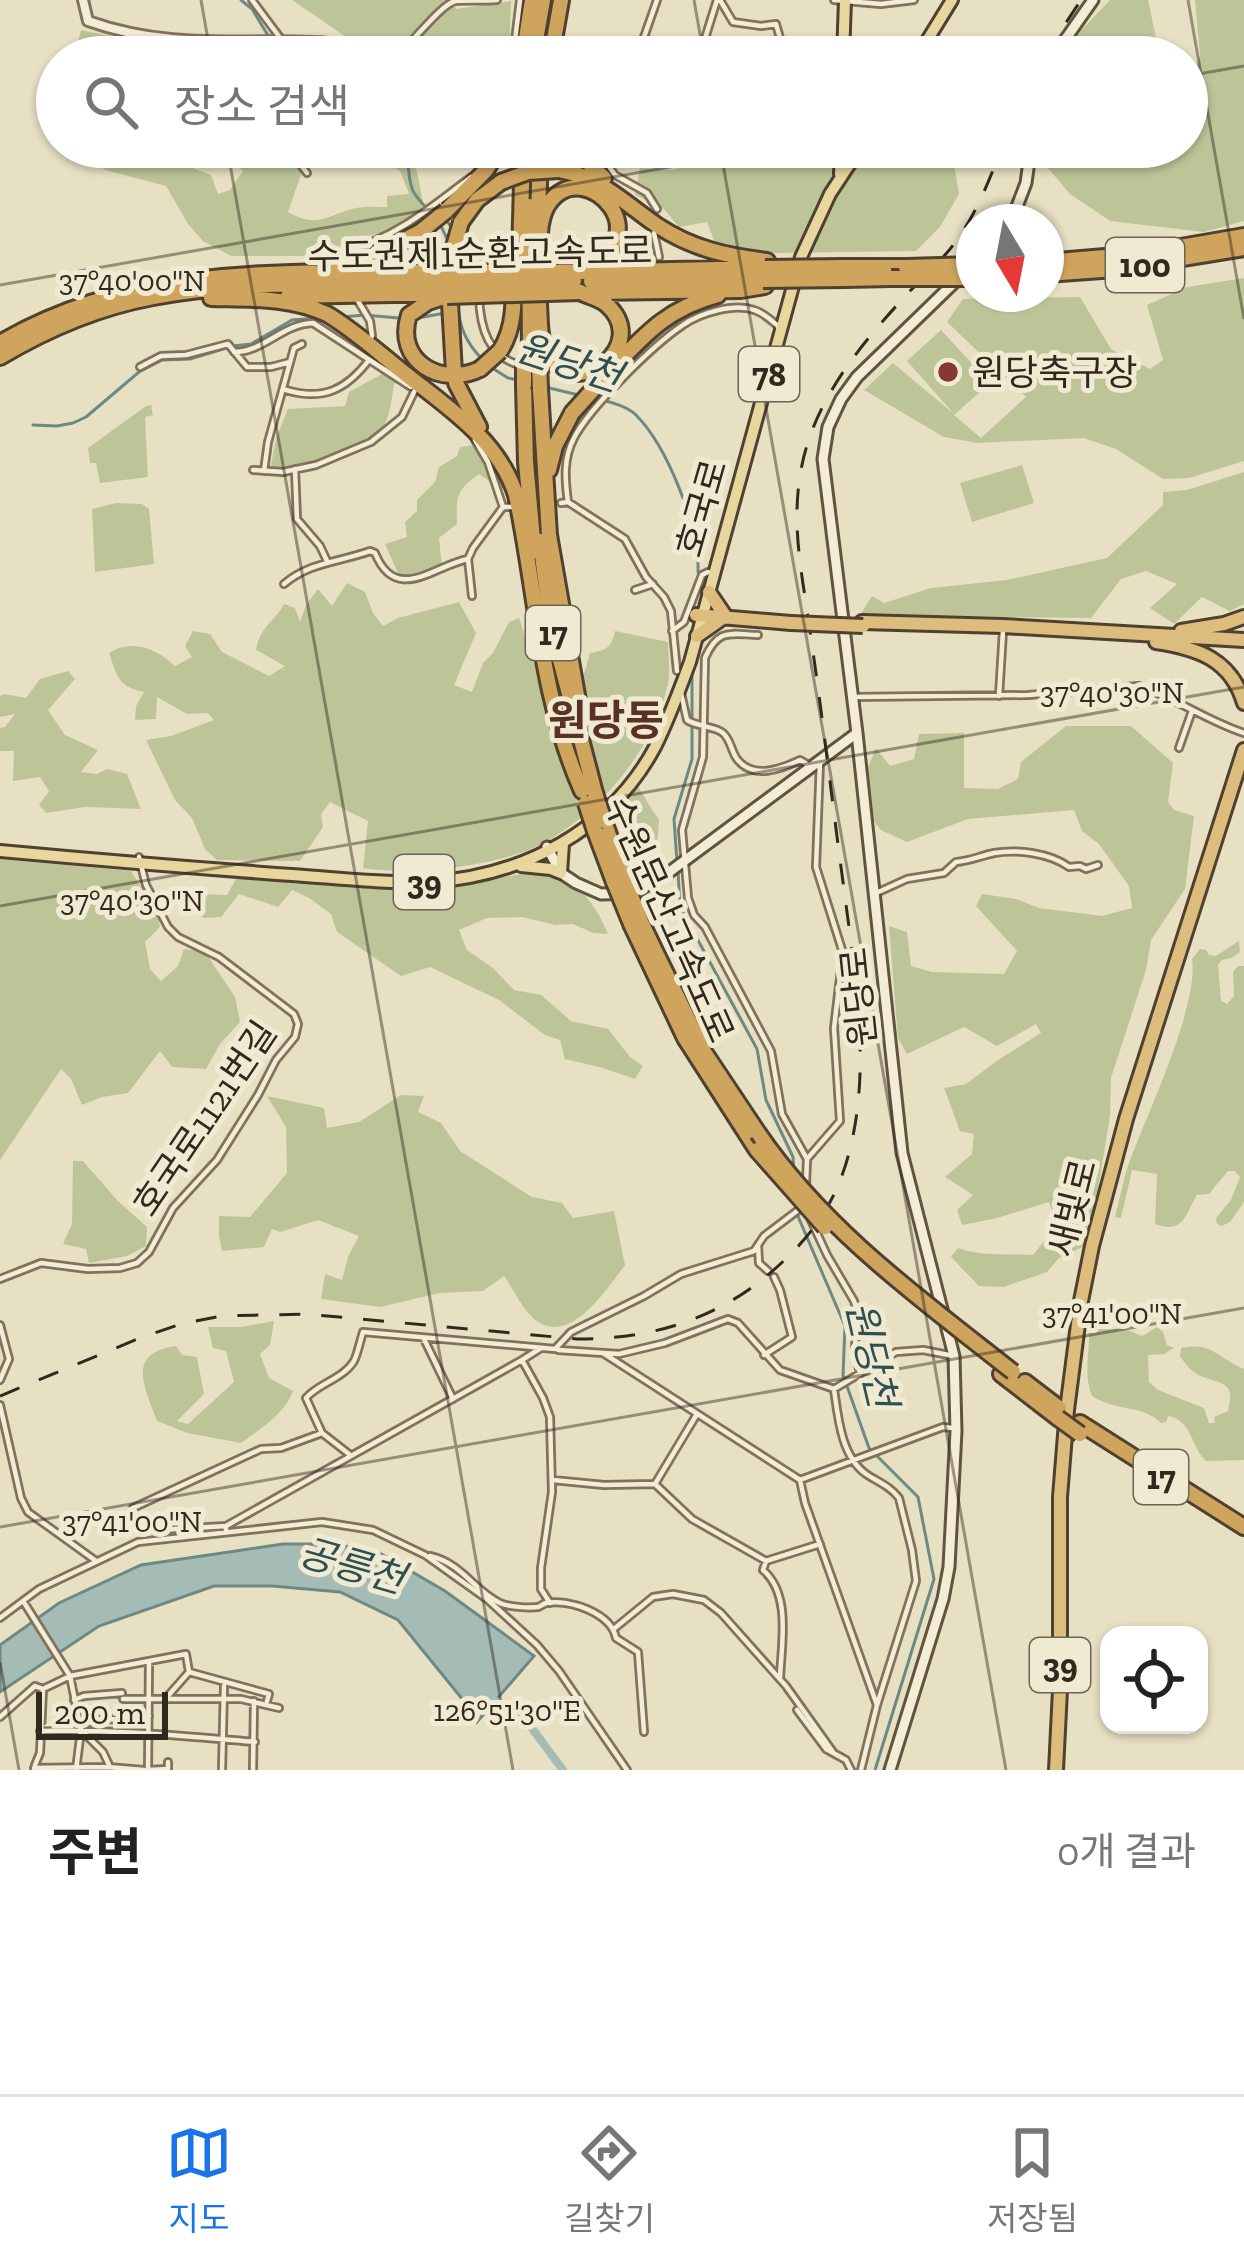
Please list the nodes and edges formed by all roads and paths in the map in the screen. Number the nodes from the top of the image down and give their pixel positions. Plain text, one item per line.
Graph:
1 (83, 0) edge
2 (252, 0) edge
3 (496, 0) edge
4 (520, 0) edge
5 (532, 0) edge
6 (543, 0) edge
7 (657, 0) edge
8 (718, 0) edge
9 (914, 0) edge
10 (949, 0) edge
11 (1093, 0) edge
12 (841, 1) edge
13 (557, 5) edge
14 (145, 36) edge
15 (278, 36) edge
16 (417, 36) edge
17 (516, 36) edge
18 (526, 36) edge
19 (537, 36) edge
20 (552, 36) edge
21 (644, 36) edge
22 (706, 36) edge
23 (779, 36) edge
24 (842, 36) edge
25 (927, 36) edge
26 (1067, 36) edge
27 (304, 168) edge
28 (487, 168) edge
29 (517, 168) edge
30 (519, 168) edge
31 (533, 168) edge
32 (537, 168) edge
33 (593, 168) edge
34 (610, 168) edge
35 (840, 168) edge
36 (844, 168) edge
37 (1028, 168) edge
38 (307, 172) dead end
39 (840, 174) junction
40 (1018, 204) edge
41 (439, 207) junction
42 (656, 208) dead end
43 (419, 224) junction
44 (656, 229) junction
45 (1244, 236) edge
46 (1244, 248) edge
47 (345, 255) dead end
48 (659, 257) dead end
49 (1064, 260) edge
50 (543, 267) junction
51 (956, 270) edge
52 (956, 272) edge
53 (845, 273) junction
54 (1064, 273) edge
55 (765, 274) junction
56 (216, 277) junction
57 (580, 278) junction
58 (448, 284) junction
59 (956, 287) edge
60 (741, 290) junction
61 (211, 298) junction
62 (539, 304) junction
63 (360, 305) dead end
64 (779, 328) junction
65 (373, 336) dead end
66 (0, 343) edge
67 (302, 344) dead end
68 (232, 349) junction
69 (0, 358) edge
70 (369, 359) junction
71 (531, 360) junction
72 (290, 362) junction
73 (140, 367) dead end
74 (611, 384) junction
75 (532, 386) junction
76 (285, 389) junction
77 (416, 390) junction
78 (253, 470) dead end
79 (295, 470) junction
80 (264, 471) junction
81 (508, 472) junction
82 (514, 506) dead end
83 (503, 507) junction
84 (549, 535) junction
85 (469, 560) junction
86 (327, 561) junction
87 (708, 572) junction
88 (284, 584) dead end
89 (653, 584) junction
90 (635, 590) dead end
91 (709, 592) junction
92 (472, 596) dead end
93 (700, 613) junction
94 (724, 616) junction
95 (1244, 617) edge
96 (1003, 628) junction
97 (671, 631) junction
98 (1107, 634) junction
99 (758, 635) dead end
100 (697, 636) junction
101 (1244, 641) edge
102 (677, 670) dead end
103 (681, 694) dead end
104 (1000, 696) junction
105 (852, 697) junction
106 (1244, 703) edge
107 (1192, 711) junction
108 (702, 728) junction
109 (857, 734) junction
110 (1244, 735) edge
111 (1179, 748) dead end
112 (1244, 750) edge
113 (816, 764) junction
114 (1244, 770) edge
115 (589, 793) junction
116 (563, 844) junction
117 (0, 848) edge
118 (548, 849) junction
119 (139, 860) junction
120 (684, 861) junction
121 (1097, 865) dead end
122 (518, 866) junction
123 (561, 873) junction
124 (874, 894) junction
125 (807, 1159) junction
126 (804, 1206) junction
127 (1104, 1211) junction
128 (758, 1244) junction
129 (768, 1271) dead end
130 (774, 1277) dead end
131 (0, 1279) edge
132 (0, 1325) edge
133 (424, 1339) junction
134 (541, 1348) junction
135 (555, 1349) junction
136 (603, 1353) junction
137 (764, 1355) junction
138 (954, 1356) junction
139 (522, 1360) junction
140 (858, 1375) junction
141 (0, 1379) edge
142 (835, 1388) junction
143 (453, 1399) junction
144 (1068, 1400) junction
145 (0, 1405) edge
146 (698, 1414) junction
147 (956, 1428) junction
148 (1080, 1429) junction
149 (322, 1432) junction
150 (351, 1456) junction
151 (852, 1460) junction
152 (552, 1480) junction
153 (800, 1480) junction
154 (655, 1484) junction
155 (1244, 1527) edge
156 (226, 1528) junction
157 (1244, 1538) edge
158 (820, 1544) junction
159 (425, 1555) junction
160 (96, 1561) junction
161 (766, 1561) junction
162 (550, 1603) junction
163 (26, 1605) junction
164 (0, 1618) edge
165 (614, 1628) junction
166 (149, 1660) junction
167 (189, 1672) junction
168 (69, 1675) junction
169 (780, 1679) junction
170 (224, 1683) junction
171 (43, 1689) junction
172 (167, 1697) junction
173 (223, 1699) junction
174 (74, 1700) junction
175 (150, 1700) junction
176 (254, 1701) junction
177 (266, 1703) junction
178 (877, 1705) junction
179 (279, 1708) dead end
180 (797, 1710) dead end
181 (149, 1716) junction
182 (0, 1717) edge
183 (80, 1727) junction
184 (40, 1731) junction
185 (644, 1732) dead end
186 (148, 1733) junction
187 (223, 1738) junction
188 (255, 1742) junction
189 (833, 1752) junction
190 (168, 1762) dead end
191 (76, 1768) edge
192 (33, 1769) edge
193 (110, 1769) edge
194 (146, 1770) edge
195 (222, 1770) edge
196 (253, 1770) edge
197 (627, 1770) edge
198 (850, 1770) edge
199 (860, 1770) edge
200 (890, 1770) edge
201 (1060, 1770) edge

1 - 14 street
2 - 15 street
3 - 16 street
4 - 17 street
5 - 18 highway
6 - 19 highway
7 - 21 street
8 - 22 street
8 - 23 street
9 - 12 street
10 - 25 main road
11 - 26 main road
12 - 24 main road
13 - 20 highway
27 - 38 street
28 - 41 highway
29 - 58 highway, bridge
30 - 71 highway
31 - 71 highway
32 - 50 highway
33 - 44 highway
34 - 42 street
35 - 39 main road
36 - 39 main road, 호국로 / 78
37 - 40 main road
39 - 64 main road, 호국로 / 78
41 - 43 highway, bridge
41 - 74 street
43 - 47 street
43 - 56 highway
44 - 48 street
44 - 55 highway
44 - 58 highway, bridge
45 - 49 highway, 100
46 - 54 highway, 100
50 - 57 highway, 수도권제1순환고속도로, bridge
50 - 57 highway
50 - 58 highway, 수도권제1순환고속도로, bridge
50 - 62 highway
51 - 53 highway, 수도권제1순환고속도로, bridge
52 - 53 highway, 수도권제1순환고속도로, bridge
53 - 55 highway, 수도권제1순환고속도로, bridge
53 - 55 highway, 수도권제1순환고속도로, bridge
55 - 57 highway, 수도권제1순환고속도로
55 - 60 highway
56 - 58 highway, 수도권제1순환고속도로
56 - 66 highway, 수도권제1순환고속도로
57 - 58 highway, 수도권제1순환고속도로, bridge
57 - 58 highway, bridge
57 - 60 highway
57 - 62 highway
58 - 61 highway
58 - 69 highway, 수도권제1순환고속도로
58 - 81 highway
59 - 105 main road, 원당로
60 - 74 highway
61 - 69 highway
61 - 81 highway
62 - 71 highway
63 - 65 street
64 - 74 street
64 - 87 main road, 호국로 / 78
64 - 91 main road, 호국로 / 78
67 - 72 street
68 - 70 street
68 - 72 street
68 - 73 street
70 - 76 street
70 - 77 street
71 - 75 highway, bridge
72 - 76 street
74 - 84 highway, bridge
74 - 89 street
75 - 84 highway
75 - 115 highway, 수원문산고속도로 / 17
76 - 80 street
77 - 79 street
77 - 83 street
78 - 80 street
79 - 80 street
79 - 86 street
81 - 115 highway
82 - 83 street
83 - 85 street
84 - 115 highway
85 - 86 street
85 - 92 street
86 - 88 street
87 - 93 main road, 호국로 / 78
87 - 97 street
89 - 90 street
89 - 97 street
91 - 93 main road, 호국로 / 78
91 - 94 highway
93 - 94 highway
93 - 100 main road, 호국로 / 39
93 - 118 main road, 호국로 / 39
94 - 96 highway, bridge
94 - 100 highway
95 - 98 highway
96 - 98 highway
96 - 104 street
97 - 102 street
98 - 101 highway
98 - 106 highway
99 - 108 street
100 - 116 main road, 호국로 / 39
103 - 108 street
104 - 105 street
104 - 107 street
105 - 109 main road, 원당로
107 - 110 street
107 - 111 street
108 - 113 street
108 - 120 street
109 - 113 main road
109 - 124 main road, 원당로
110 - 112 highway
112 - 127 highway, 새빛로 / 39
113 - 120 main road
113 - 125 street
114 - 127 highway, 새빛로 / 39
115 - 144 highway, 수원문산고속도로 / 17, bridge
116 - 118 main road, 호국로 / 39
116 - 123 main road
117 - 119 main road, 호국로 / 39
118 - 119 main road, 호국로 / 39
118 - 122 main road, 호국로 / 39
118 - 123 main road
119 - 122 main road, 호국로 / 39
119 - 131 street, 호국로1121번길
120 - 123 main road
120 - 125 street
121 - 124 street
122 - 123 main road
124 - 138 main road, 원당로
125 - 126 street
126 - 128 street
126 - 140 street
127 - 144 highway, 새빛로 / 39
128 - 129 street
128 - 135 street
130 - 137 street
132 - 141 street
133 - 134 street
133 - 143 street
133 - 149 street
134 - 135 street
134 - 139 street
135 - 136 street
136 - 137 street
136 - 146 street
137 - 142 street
138 - 140 street
138 - 147 main road, 원당로
139 - 143 street
139 - 152 street
140 - 142 street
142 - 151 street
143 - 150 street
144 - 148 highway, 수원문산고속도로 / 17, bridge
144 - 201 highway, 새빛로 / 39
145 - 160 street
146 - 153 street
146 - 154 street
147 - 151 street
147 - 200 main road, 원당로
148 - 155 highway, 수원문산고속도로 / 17
148 - 157 highway, 수원문산고속도로 / 17
149 - 150 street
149 - 156 street
150 - 156 street
151 - 153 street
151 - 178 street
152 - 154 street
152 - 162 street
153 - 158 street
154 - 161 street
156 - 159 street
156 - 160 street
158 - 161 street
158 - 178 street
159 - 162 street
159 - 197 street
160 - 163 street
161 - 169 street
162 - 165 street
163 - 164 street
163 - 168 street
165 - 169 street
165 - 185 street
166 - 167 street
166 - 168 street
166 - 175 street
167 - 170 street
167 - 172 street
168 - 171 street
168 - 174 street
169 - 189 street
170 - 173 street
170 - 177 street
171 - 182 street
171 - 184 street
172 - 173 street
172 - 175 street
173 - 176 street
173 - 187 street
174 - 175 street
174 - 183 street
175 - 181 street
176 - 177 street
176 - 188 street
177 - 179 street
178 - 199 street
180 - 189 street
181 - 183 street
181 - 186 street
183 - 184 street
183 - 186 street
183 - 191 street
183 - 193 street
184 - 192 street
186 - 187 street
186 - 194 street
187 - 188 street
187 - 195 street
188 - 196 street
189 - 198 street
190 - 194 street
191 - 192 street
191 - 193 street
193 - 194 street

